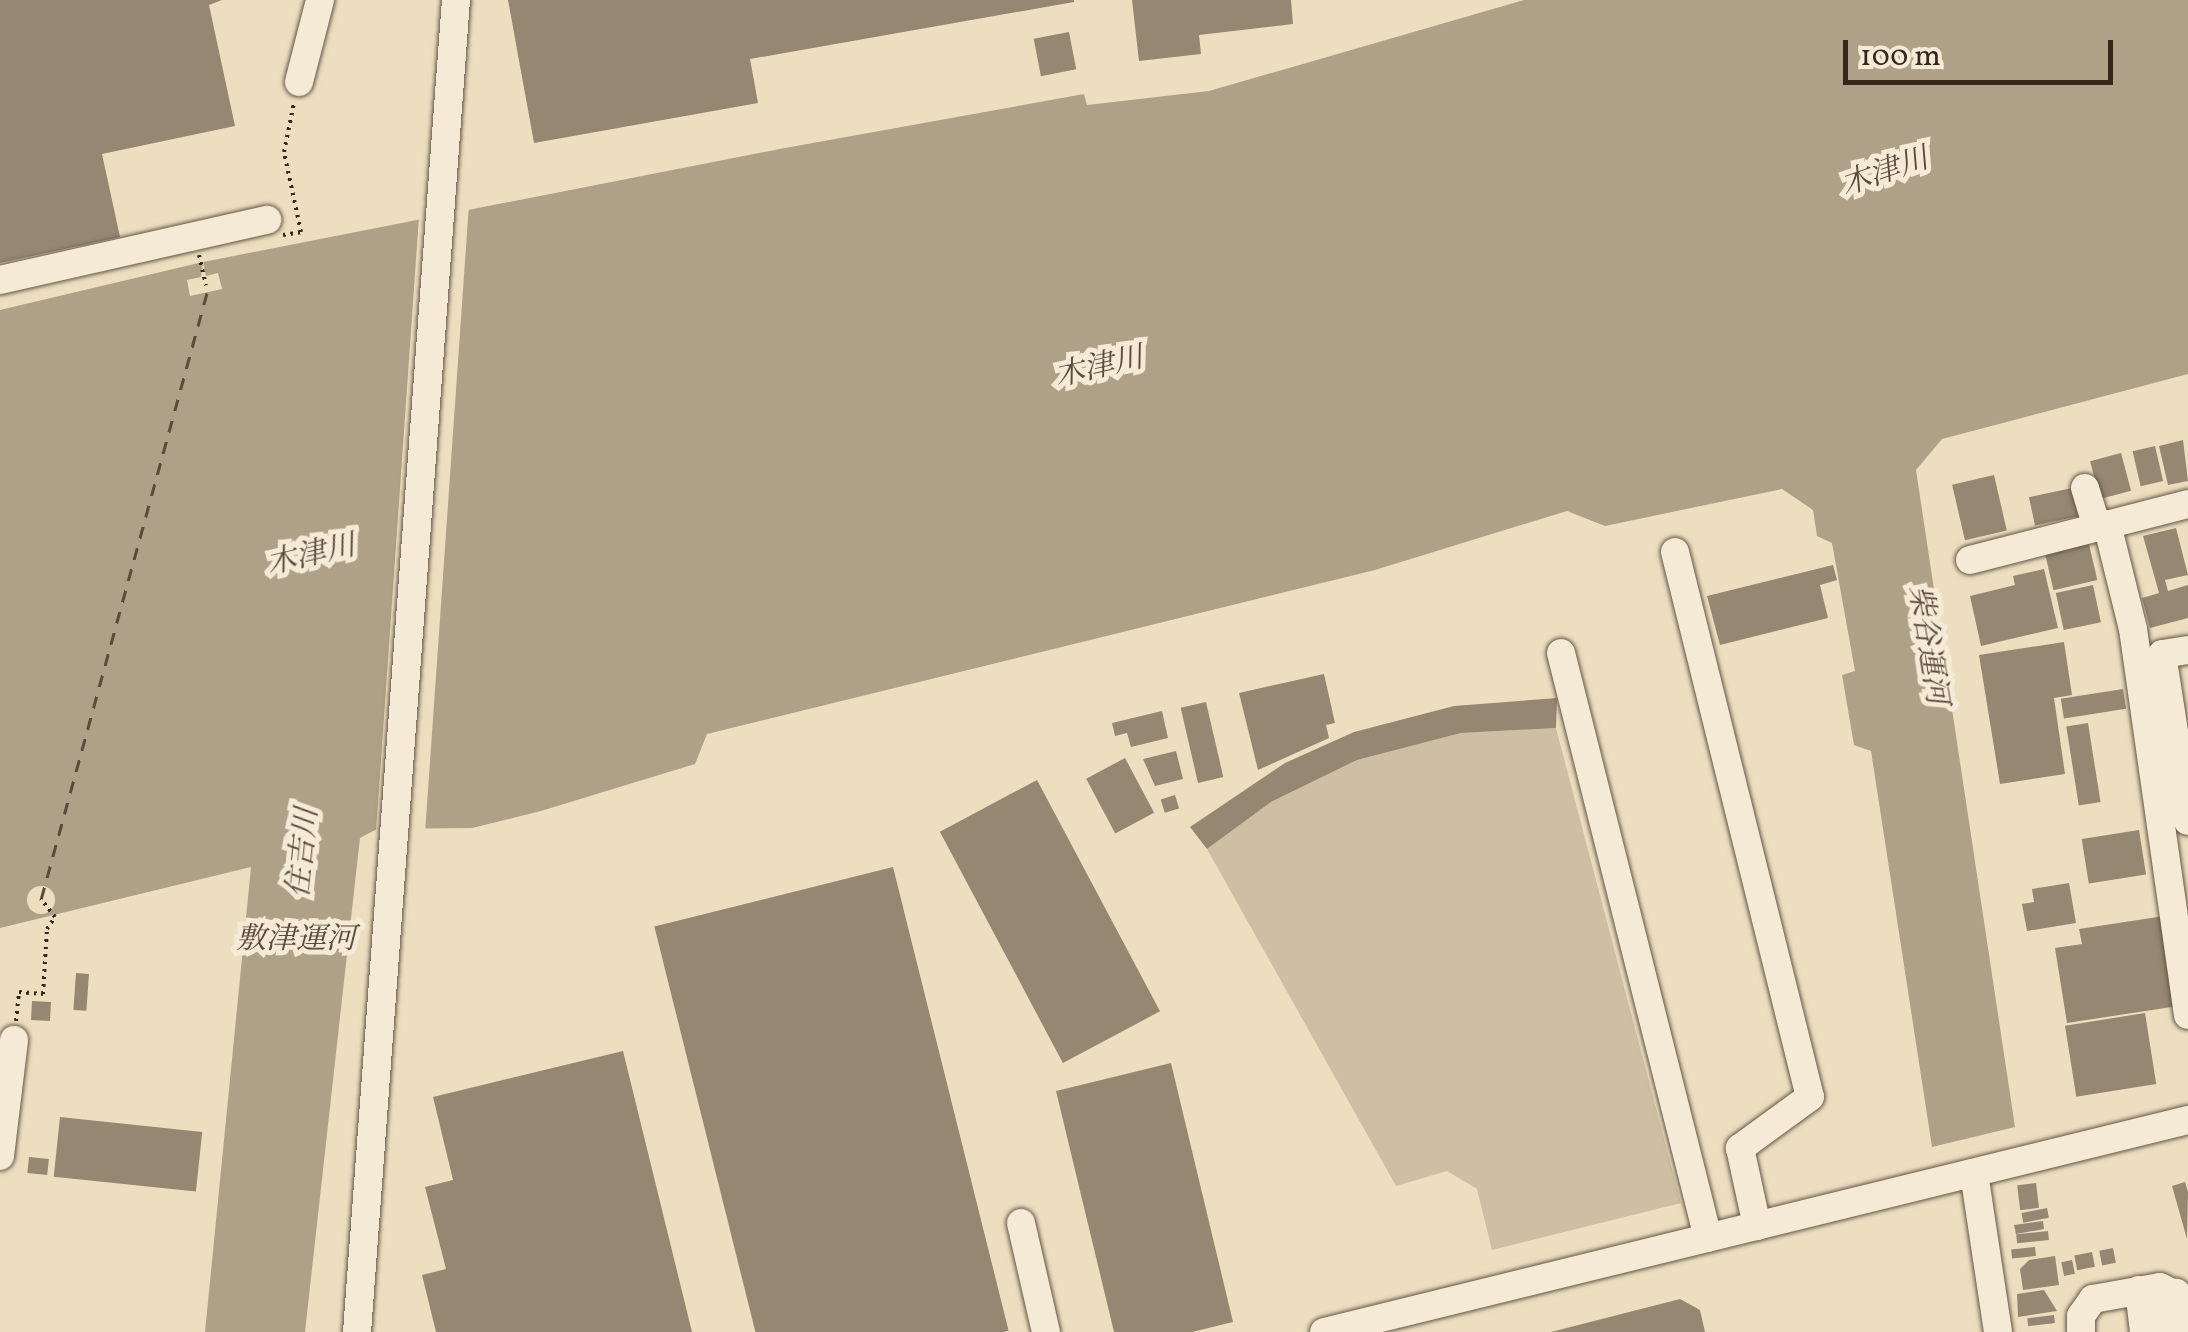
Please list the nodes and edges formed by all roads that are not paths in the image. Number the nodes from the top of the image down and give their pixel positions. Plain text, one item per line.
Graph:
1 (320, 0) edge
2 (456, 0) edge
3 (300, 82) dead end
4 (267, 220) dead end
5 (0, 280) edge
6 (2086, 488) dead end
7 (2188, 504) edge
8 (2102, 526) junction
9 (1675, 552) dead end
10 (1983, 564) dead end
11 (2188, 650) edge
12 (1561, 653) dead end
13 (2181, 728) edge
14 (2187, 807) edge
15 (2188, 1015) edge
16 (14, 1040) road end
17 (2188, 1120) edge
18 (0, 1156) edge
19 (1974, 1173) junction
20 (1021, 1223) dead end
21 (1757, 1226) junction
22 (1708, 1238) junction
23 (2139, 1290) junction
24 (2176, 1293) junction
25 (1421, 1321) edge
26 (2082, 1330) edge
27 (2188, 1330) edge
28 (356, 1332) edge
29 (1046, 1332) edge
30 (1324, 1332) edge
31 (1998, 1332) edge
32 (2144, 1332) edge
33 (2166, 1332) edge

1 - 3 street
2 - 28 street
4 - 5 street
6 - 8 street
7 - 8 street
8 - 10 street
8 - 15 street
9 - 21 street
11 - 13 street
12 - 22 street
13 - 14 street
16 - 18 street
17 - 19 street
19 - 21 street
19 - 31 street
20 - 29 street
21 - 22 street
22 - 25 street
23 - 24 street
23 - 26 street
23 - 32 street
24 - 27 street
24 - 33 street
25 - 30 street

